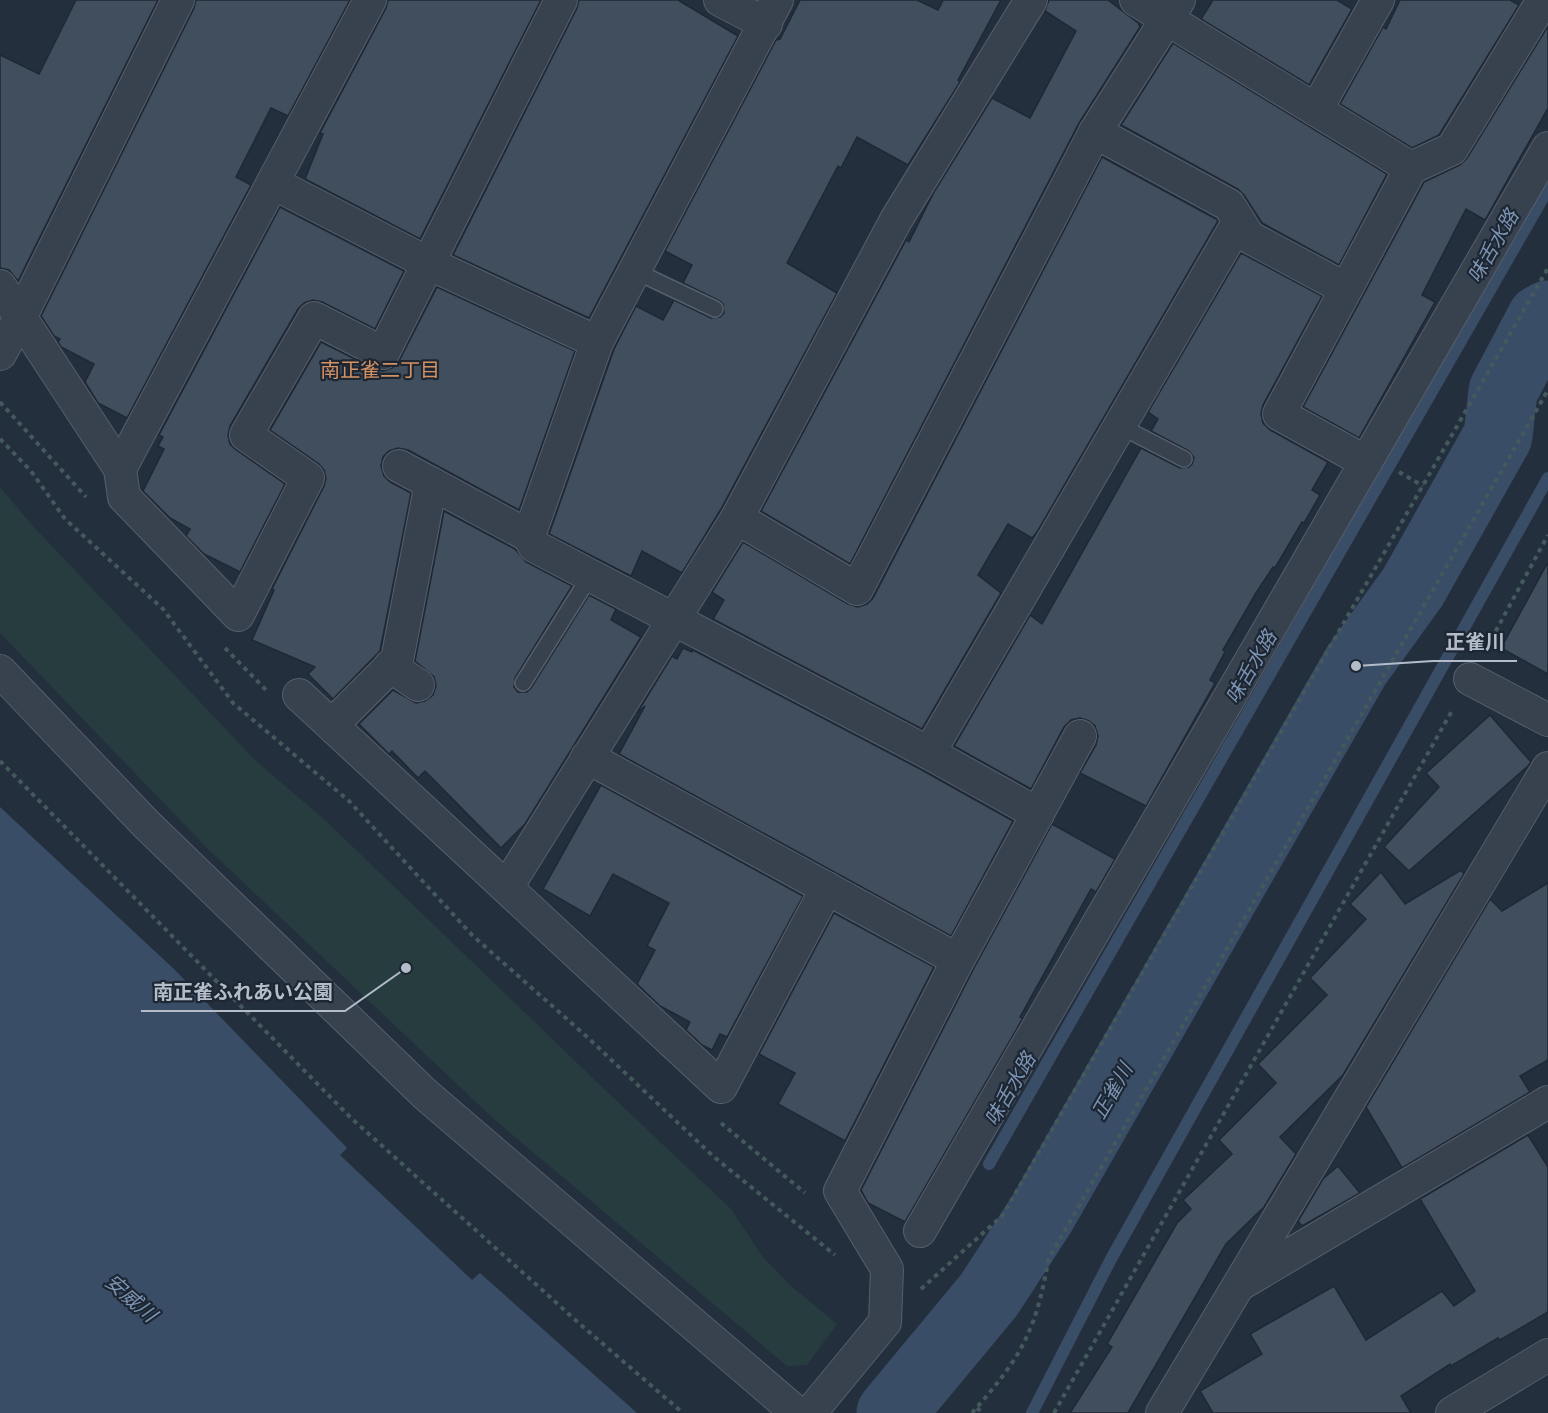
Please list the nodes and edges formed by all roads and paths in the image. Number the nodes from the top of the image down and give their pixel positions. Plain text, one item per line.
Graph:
1 (178, 0) edge
2 (370, 0) edge
3 (561, 0) edge
4 (720, 0) edge
5 (1031, 0) edge
6 (1136, 0) edge
7 (1378, 0) edge
8 (1543, 0) edge
9 (1173, 10) edge
10 (771, 12) edge
11 (1316, 110) junction
12 (1095, 132) junction
13 (1548, 148) edge
14 (1412, 168) junction
15 (273, 183) junction
16 (1239, 221) junction
17 (428, 263) junction
18 (1548, 268) edge
19 (635, 271) junction
20 (0, 286) edge
21 (1346, 289) junction
22 (715, 309) dead end
23 (20, 318) junction
24 (597, 342) junction
25 (0, 354) edge
26 (1548, 390) edge
27 (1120, 426) junction
28 (0, 439) edge
29 (1184, 459) dead end
30 (1366, 462) junction
31 (399, 466) dead end
32 (120, 468) junction
33 (431, 483) junction
34 (1418, 483) dead end
35 (1423, 486) junction
36 (737, 518) junction
37 (1548, 535) edge
38 (530, 536) junction
39 (590, 576) junction
40 (674, 619) junction
41 (390, 666) junction
42 (0, 671) edge
43 (1470, 679) junction
44 (524, 683) dead end
45 (418, 685) dead end
46 (299, 694) dead end
47 (1548, 720) edge
48 (332, 725) junction
49 (1080, 736) dead end
50 (929, 753) junction
51 (587, 757) junction
52 (0, 761) edge
53 (1548, 768) edge
54 (1038, 814) junction
55 (507, 887) junction
56 (827, 888) junction
57 (958, 960) junction
58 (1548, 1102) edge
59 (920, 1232) dead end
60 (837, 1257) dead end
61 (1240, 1284) junction
62 (885, 1322) junction
63 (1548, 1355) edge
64 (977, 1408) junction
65 (683, 1413) edge
66 (797, 1413) edge
67 (810, 1413) edge
68 (972, 1413) edge
69 (982, 1413) edge
70 (1054, 1413) edge
71 (1161, 1413) edge
72 (1452, 1413) edge

1 - 23 street
2 - 15 street
3 - 17 street
4 - 10 street
5 - 36 street
6 - 9 street
7 - 11 street
8 - 14 street
9 - 11 street
9 - 12 street
10 - 19 street
11 - 14 street
12 - 16 street
12 - 36 street
13 - 30 street
14 - 21 street
15 - 17 street
15 - 32 street
16 - 21 street
16 - 27 street
17 - 24 street
17 - 32 street
18 - 35 path
19 - 22 lane
19 - 24 street
20 - 23 street
21 - 30 street
23 - 25 street
23 - 32 street
24 - 38 street
26 - 64 path
27 - 29 lane
27 - 50 street
28 - 60 path
30 - 59 street
31 - 33 street
33 - 38 street
33 - 41 street
34 - 35 path
35 - 62 path
36 - 40 street
37 - 43 path
38 - 39 street
39 - 40 street
39 - 44 lane
40 - 50 street
40 - 51 street
41 - 45 street
41 - 48 street
42 - 66 street
43 - 47 street
43 - 70 path
46 - 48 street
48 - 55 street
49 - 54 street
50 - 54 street
51 - 55 street
51 - 56 street
52 - 65 path
53 - 61 street
54 - 57 street
55 - 56 street
56 - 57 street
57 - 62 street
58 - 61 street
61 - 71 street
62 - 67 street
63 - 72 street
64 - 68 path
64 - 69 path

